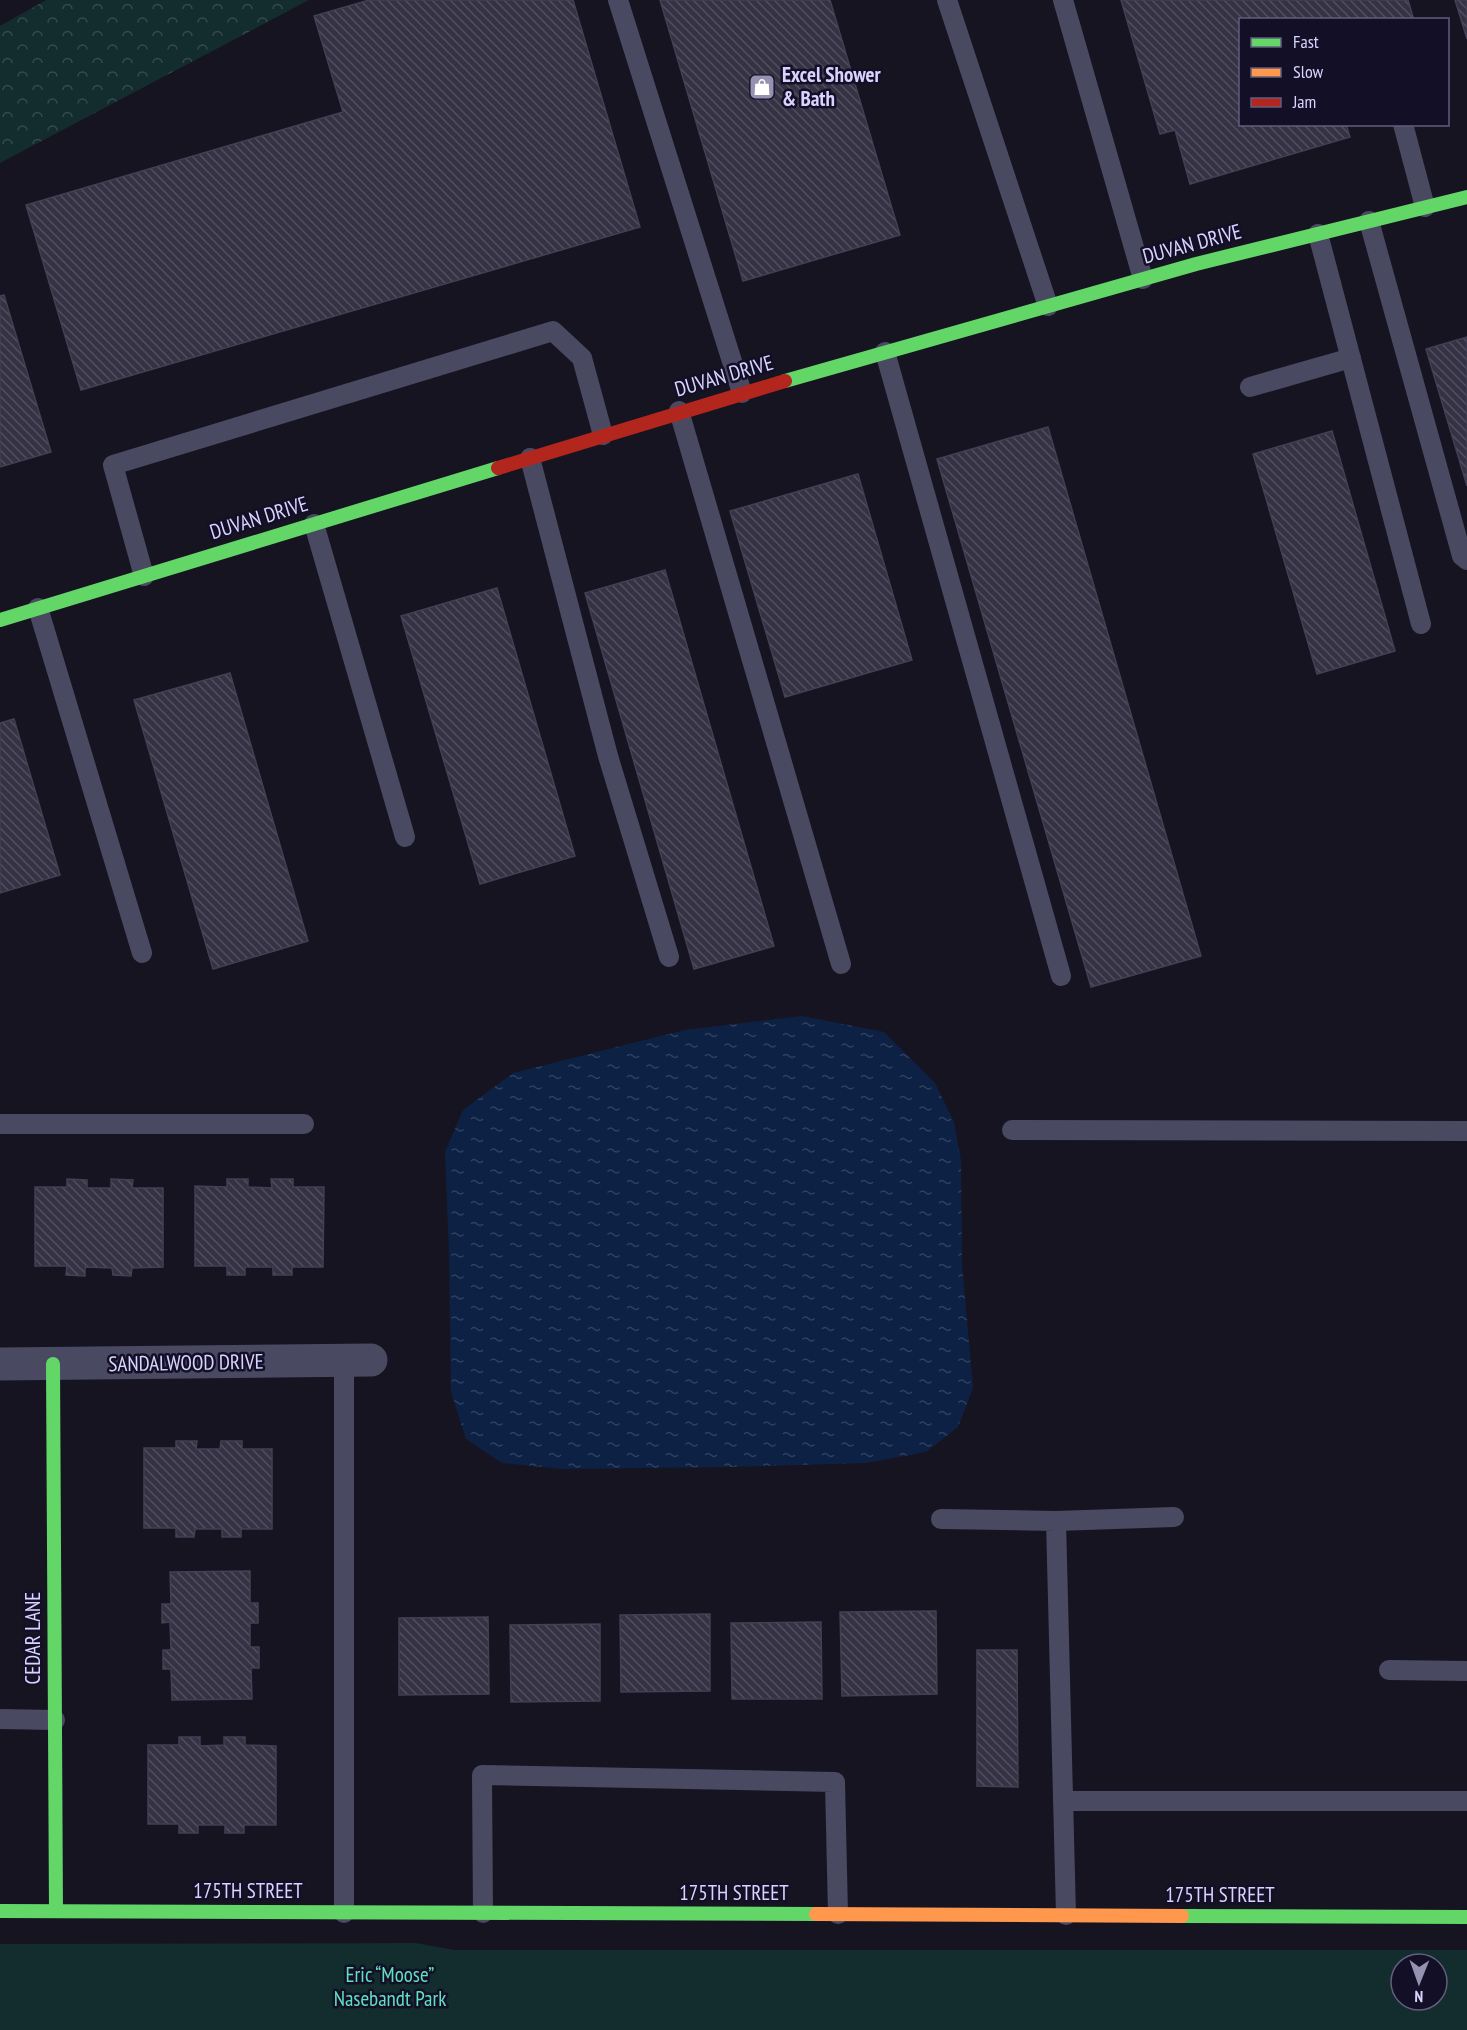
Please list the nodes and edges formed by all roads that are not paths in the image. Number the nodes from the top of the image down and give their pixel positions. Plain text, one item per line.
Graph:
1 (618, 0) edge
2 (947, 0) edge
3 (1063, 0) edge
4 (1404, 126) edge
5 (1467, 197) edge
6 (1425, 207) junction
7 (1369, 221) junction
8 (1318, 234) junction
9 (1143, 279) junction
10 (1048, 306) junction
11 (885, 352) junction
12 (1351, 358) junction
13 (1250, 387) dead end
14 (742, 393) junction
15 (679, 411) junction
16 (603, 435) junction
17 (530, 458) junction
18 (314, 524) junction
19 (1467, 560) edge
20 (144, 576) junction
21 (38, 608) junction
22 (0, 620) edge
23 (1421, 624) dead end
24 (405, 837) dead end
25 (142, 953) dead end
26 (669, 957) dead end
27 (841, 964) dead end
28 (1061, 976) dead end
29 (0, 1124) edge
30 (304, 1124) dead end
31 (1012, 1130) dead end
32 (1467, 1131) edge
33 (358, 1360) joint
34 (0, 1364) edge
35 (53, 1365) junction
36 (1174, 1517) dead end
37 (941, 1519) dead end
38 (1056, 1521) junction
39 (1389, 1670) dead end
40 (1467, 1671) edge
41 (0, 1719) edge
42 (55, 1720) junction
43 (1063, 1801) junction
44 (1467, 1801) edge
45 (0, 1911) edge
46 (56, 1911) junction
47 (344, 1913) junction
48 (483, 1913) junction
49 (838, 1914) junction
50 (1066, 1915) junction
51 (1467, 1917) edge

1 - 14 lane
2 - 10 lane
3 - 9 lane
4 - 6 lane
5 - 6 street, DUVAN DRIVE
6 - 7 street, DUVAN DRIVE
7 - 8 street, DUVAN DRIVE
7 - 19 lane
8 - 9 street, DUVAN DRIVE
8 - 12 lane
9 - 10 street, DUVAN DRIVE
10 - 11 street, DUVAN DRIVE
11 - 14 street, DUVAN DRIVE
11 - 28 lane
12 - 13 lane
12 - 23 lane
14 - 15 street, DUVAN DRIVE
15 - 16 street, DUVAN DRIVE
15 - 27 lane
16 - 17 street, DUVAN DRIVE
16 - 20 lane
17 - 18 street, DUVAN DRIVE
17 - 26 lane
18 - 20 street, DUVAN DRIVE
18 - 24 lane
20 - 21 street, DUVAN DRIVE
21 - 22 street, DUVAN DRIVE
21 - 25 lane
29 - 30 lane
31 - 32 lane
33 - 35 street, SANDALWOOD DRIVE
33 - 47 lane
34 - 35 street, SANDALWOOD DRIVE
35 - 42 street, CEDAR LANE
36 - 38 lane
37 - 38 lane
38 - 43 lane
39 - 40 lane
41 - 42 lane
42 - 46 street, CEDAR LANE
43 - 44 lane
43 - 50 lane
45 - 46 street, 175TH STREET
46 - 47 street, 175TH STREET
47 - 48 street, 175TH STREET
48 - 49 street, 175TH STREET
48 - 49 lane
49 - 50 street, 175TH STREET
50 - 51 street, 175TH STREET

